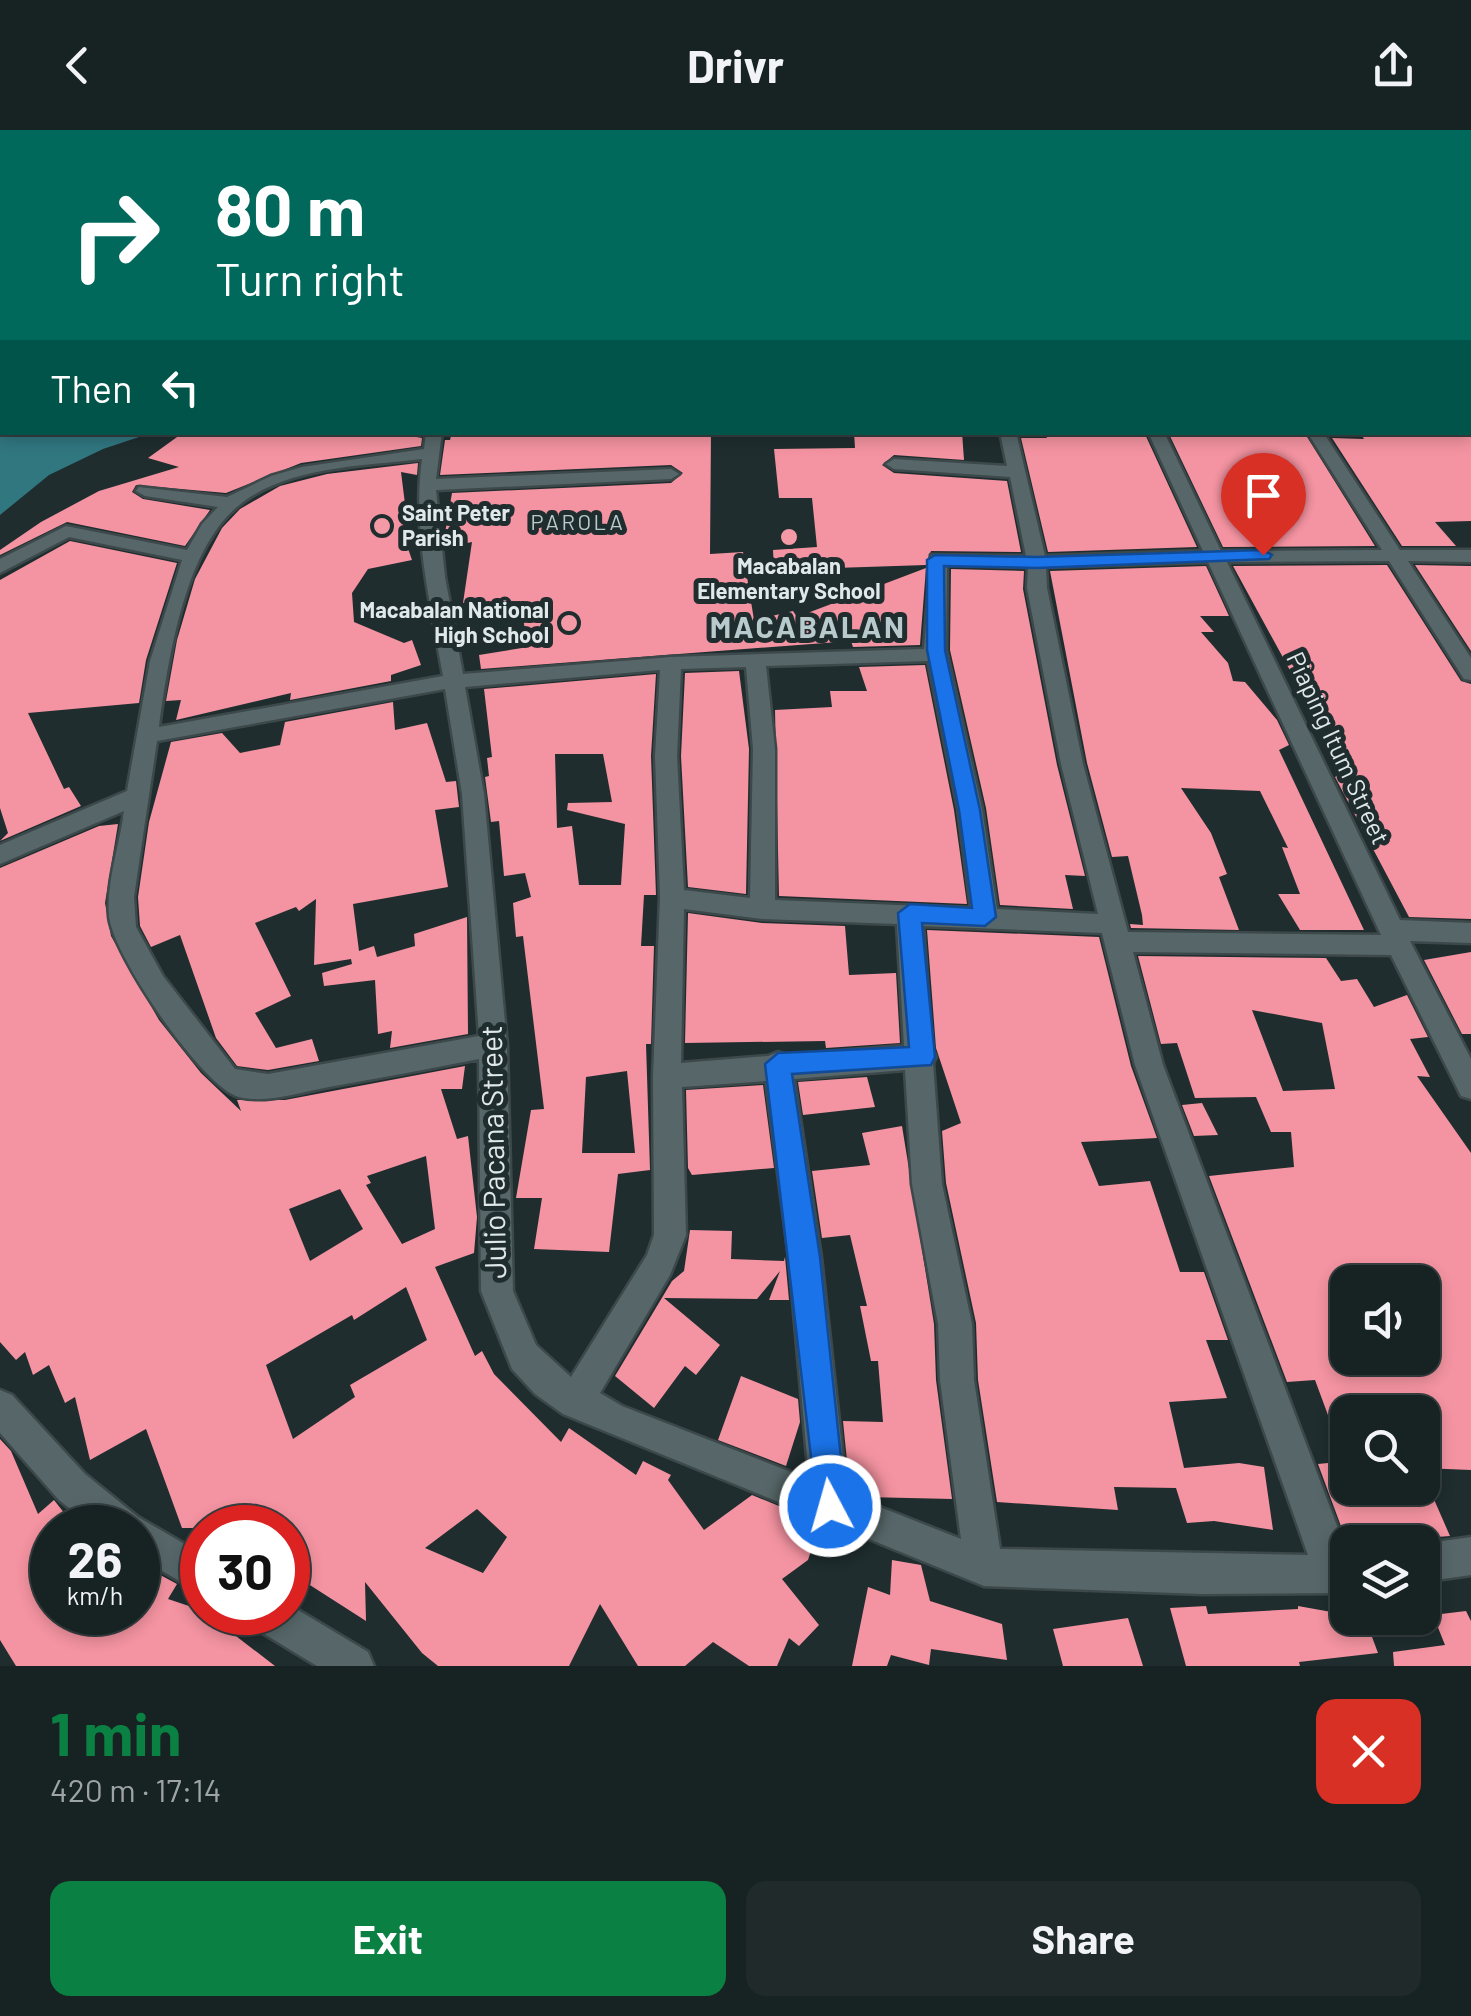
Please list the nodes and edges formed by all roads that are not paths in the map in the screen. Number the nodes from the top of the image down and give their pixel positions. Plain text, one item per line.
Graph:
1 (1009, 435) edge
2 (1157, 435) edge
3 (1317, 435) edge
4 (432, 443) edge
5 (894, 464) dead end
6 (1016, 472) junction
7 (670, 474) dead end
8 (427, 485) junction
9 (145, 491) dead end
10 (230, 503) junction
11 (1217, 556) junction
12 (1471, 556) edge
13 (193, 557) junction
14 (1395, 557) junction
15 (1037, 562) junction
16 (0, 567) edge
17 (936, 650) junction
18 (755, 659) junction
19 (672, 663) junction
20 (1471, 674) edge
21 (454, 681) junction
22 (146, 736) junction
23 (138, 796) junction
24 (0, 855) edge
25 (672, 898) junction
26 (762, 909) junction
27 (910, 913) junction
28 (985, 917) junction
29 (1115, 933) junction
30 (1471, 933) edge
31 (1396, 938) junction
32 (493, 1046) junction
33 (922, 1057) junction
34 (778, 1064) junction
35 (667, 1076) junction
36 (1471, 1087) edge
37 (575, 1402) junction
38 (0, 1408) edge
39 (96, 1505) edge
40 (830, 1506) junction
41 (1330, 1548) edge
42 (1471, 1556) edge
43 (1440, 1560) edge
44 (984, 1567) junction
45 (1330, 1575) edge
46 (303, 1635) edge
47 (354, 1666) edge

1 - 6 street
2 - 11 street, Piaping Itum Street
3 - 14 street
4 - 8 street, Julio Pacana Street
4 - 10 street
5 - 6 street
6 - 15 street
7 - 8 street
8 - 21 street, Julio Pacana Street
9 - 10 street
10 - 13 street
11 - 14 street
11 - 15 street
11 - 31 street, Piaping Itum Street
12 - 14 street
13 - 16 street
13 - 22 street
14 - 20 street
15 - 17 street
15 - 29 street
17 - 18 street
17 - 28 street
18 - 19 street
18 - 26 street
19 - 21 street
19 - 25 street
21 - 22 street
21 - 32 street, Julio Pacana Street
22 - 23 street
23 - 24 street
23 - 32 street
25 - 26 street
25 - 35 street
26 - 27 street
27 - 28 street
27 - 33 street
28 - 29 street
29 - 31 street
29 - 41 street
30 - 31 street
31 - 36 street, Piaping Itum Street
32 - 37 street, Julio Pacana Street
33 - 34 street
33 - 44 street
34 - 35 street
34 - 40 street
35 - 37 street
37 - 40 street, Julio Pacana Street
38 - 39 street
40 - 44 street, Julio Pacana Street
42 - 43 street
44 - 45 street, Julio Pacana Street
46 - 47 street

